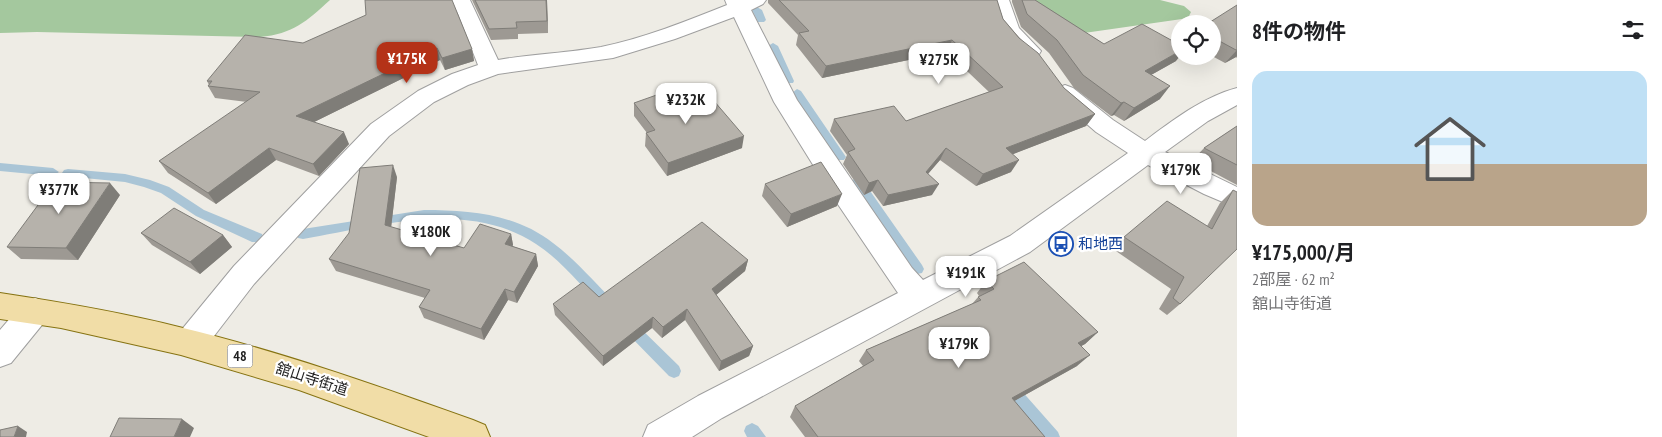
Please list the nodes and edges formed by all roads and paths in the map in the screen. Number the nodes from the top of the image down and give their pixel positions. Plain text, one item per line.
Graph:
1 (460, 0) edge
2 (999, 0) edge
3 (743, 2) edge
4 (491, 70) junction
5 (1237, 96) edge
6 (1145, 153) junction
7 (1237, 198) edge
8 (920, 297) junction
9 (0, 306) edge
10 (35, 311) junction
11 (190, 343) junction
12 (0, 353) edge
13 (472, 437) edge
14 (660, 437) edge

1 - 4 street
2 - 6 street
3 - 4 street
3 - 8 street
4 - 11 street
5 - 6 street
6 - 7 street
6 - 8 street
8 - 14 street
9 - 10 main road, 舘山寺街道 / 48
10 - 11 main road, 舘山寺街道 / 48
10 - 12 street
11 - 13 main road, 舘山寺街道 / 48

